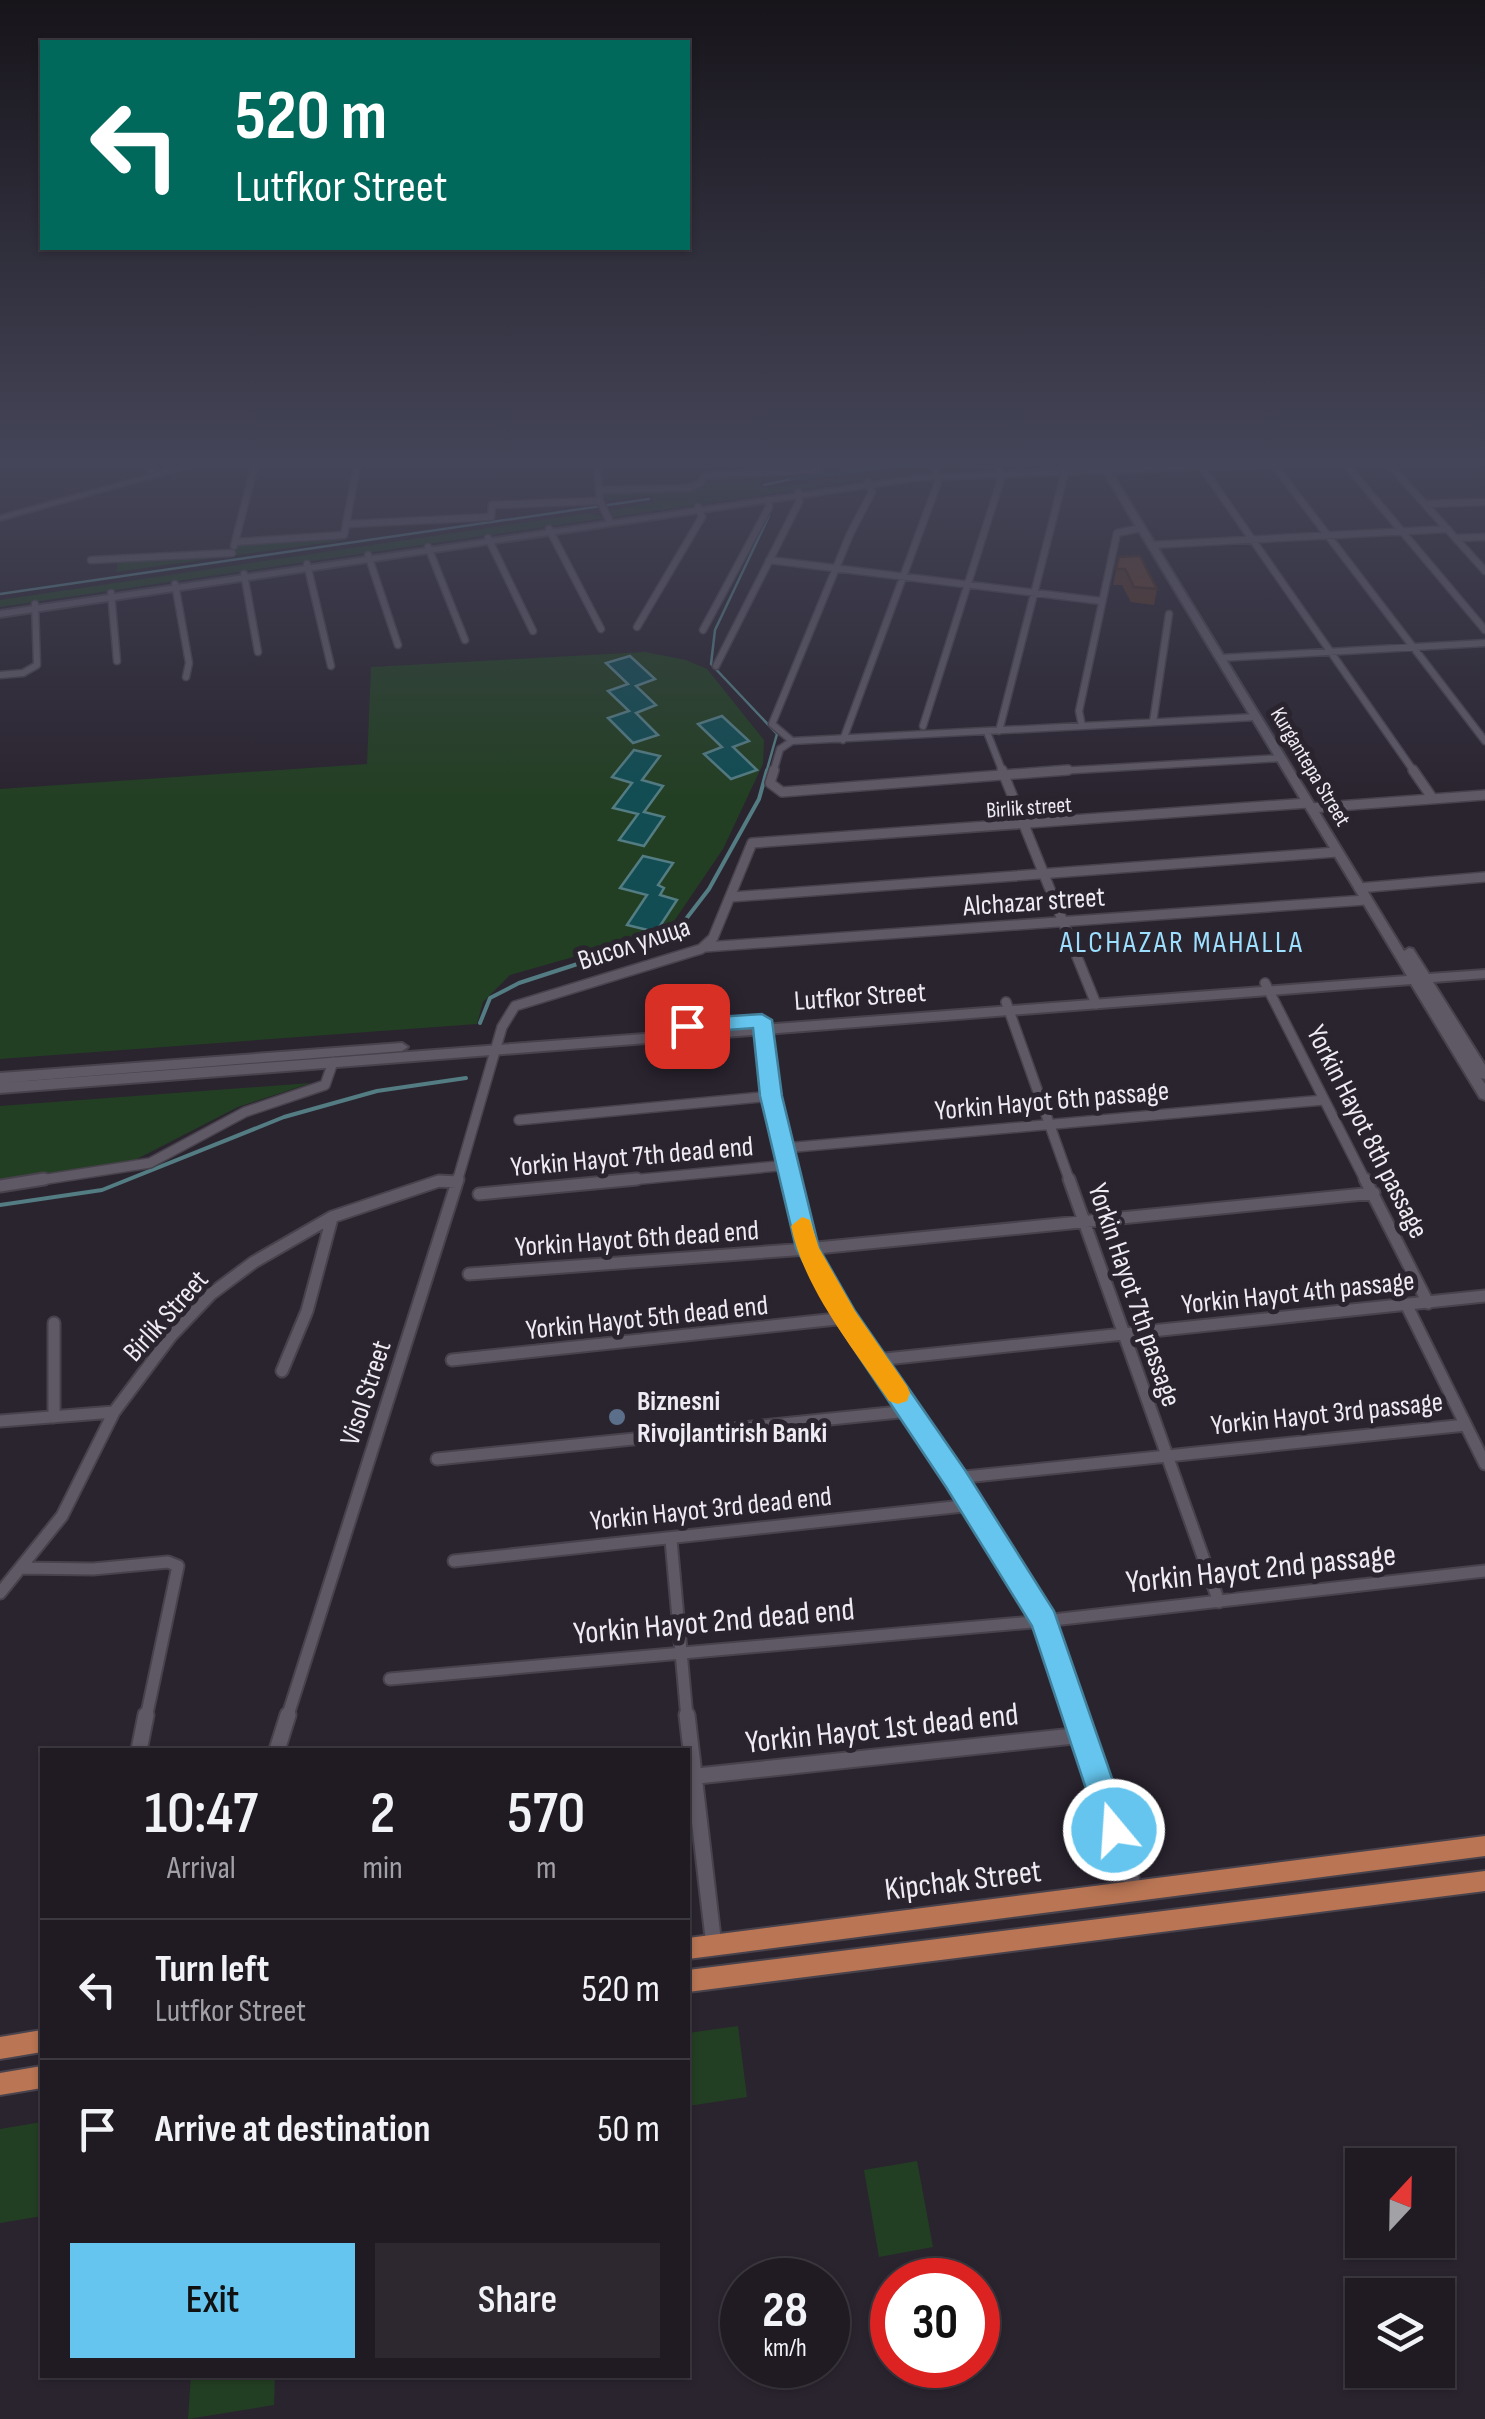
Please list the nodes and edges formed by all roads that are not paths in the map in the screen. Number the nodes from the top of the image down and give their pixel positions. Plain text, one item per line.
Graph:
1 (265, 573) edge
2 (310, 573) edge
3 (374, 573) edge
4 (439, 573) edge
5 (505, 573) edge
6 (571, 573) edge
7 (669, 573) edge
8 (733, 573) edge
9 (763, 573) edge
10 (834, 573) edge
11 (872, 573) edge
12 (904, 573) edge
13 (973, 573) edge
14 (1039, 573) edge
15 (1107, 573) edge
16 (1172, 573) edge
17 (1274, 573) edge
18 (1356, 573) edge
19 (1437, 573) edge
20 (245, 576) junction
21 (902, 577) junction
22 (969, 585) junction
23 (175, 586) junction
24 (1034, 593) junction
25 (111, 595) junction
26 (1100, 602) junction
27 (36, 607) junction
28 (0, 612) edge
29 (1169, 614) dead end
30 (637, 627) dead end
31 (600, 629) dead end
32 (533, 630) dead end
33 (703, 630) dead end
34 (1485, 630) edge
35 (465, 640) dead end
36 (1485, 643) edge
37 (398, 645) dead end
38 (1412, 647) junction
39 (258, 652) dead end
40 (1329, 652) junction
41 (1224, 658) junction
42 (117, 661) dead end
43 (331, 666) dead end
44 (716, 666) dead end
45 (0, 675) edge
46 (186, 678) dead end
47 (1256, 717) junction
48 (1153, 722) junction
49 (923, 726) dead end
50 (1082, 726) junction
51 (999, 730) junction
52 (987, 732) junction
53 (843, 740) junction
54 (792, 741) junction
55 (1485, 741) edge
56 (1281, 758) junction
57 (1004, 774) junction
58 (1485, 795) edge
59 (1433, 799) junction
60 (1313, 806) junction
61 (1026, 826) junction
62 (752, 843) joint
63 (1337, 852) junction
64 (1044, 873) junction
65 (1485, 877) edge
66 (1365, 892) junction
67 (731, 897) junction
68 (1065, 922) junction
69 (704, 947) junction
70 (1485, 970) edge
71 (1418, 975) junction
72 (1267, 987) junction
73 (1094, 1000) junction
74 (1007, 1006) junction
75 (763, 1025) junction
76 (498, 1045) junction
77 (333, 1062) junction
78 (1485, 1075) edge
79 (0, 1078) edge
80 (0, 1088) edge
81 (771, 1096) junction
82 (1485, 1096) edge
83 (1324, 1100) junction
84 (519, 1120) dead end
85 (1050, 1123) junction
86 (785, 1148) junction
87 (788, 1165) junction
88 (456, 1182) junction
89 (0, 1186) edge
90 (1374, 1193) junction
91 (479, 1194) dead end
92 (332, 1217) junction
93 (1086, 1222) junction
94 (807, 1248) junction
95 (469, 1274) dead end
96 (1485, 1296) edge
97 (1428, 1302) junction
98 (1406, 1304) junction
99 (846, 1318) junction
100 (54, 1323) dead end
101 (1122, 1333) junction
102 (452, 1360) dead end
103 (876, 1360) junction
104 (282, 1371) dead end
105 (910, 1410) junction
106 (114, 1412) junction
107 (54, 1417) junction
108 (0, 1421) edge
109 (1466, 1425) junction
110 (1166, 1456) junction
111 (437, 1459) dead end
112 (1485, 1464) edge
113 (955, 1478) junction
114 (972, 1505) junction
115 (672, 1540) junction
116 (454, 1561) dead end
117 (21, 1568) junction
118 (1485, 1571) edge
119 (0, 1592) edge
120 (1218, 1602) junction
121 (1044, 1620) junction
122 (680, 1652) junction
123 (390, 1679) dead end
124 (1083, 1735) junction
125 (139, 1748) edge
126 (278, 1748) edge
127 (688, 1748) edge
128 (690, 1777) edge
129 (1485, 1846) edge
130 (1485, 1881) edge
131 (1136, 1891) junction
132 (910, 1920) junction
133 (714, 1946) junction
134 (690, 1949) edge
135 (917, 1952) junction
136 (690, 1980) edge
137 (40, 2041) edge
138 (0, 2048) edge
139 (40, 2077) edge
140 (0, 2084) edge

1 - 20 main road
2 - 43 street
3 - 37 street
4 - 35 street
5 - 32 street
6 - 31 street
7 - 30 street
8 - 33 street
9 - 44 street
10 - 54 street
11 - 21 street
12 - 21 street
13 - 22 street
14 - 24 street
15 - 26 street
16 - 41 main road, Kurgantepa Street
17 - 40 street
18 - 38 street
19 - 34 street
20 - 23 main road
20 - 39 street
21 - 22 street
21 - 53 street
22 - 24 street
22 - 49 street
23 - 25 main road
23 - 46 street
24 - 26 street
24 - 51 street
25 - 27 main road
25 - 42 street
26 - 50 street
27 - 28 main road
27 - 45 street
29 - 48 street
36 - 38 street
38 - 40 street
38 - 55 street
40 - 41 street
40 - 59 street
41 - 47 main road, Kurgantepa Street
41 - 60 main road, Kurgantepa Street
47 - 48 street
47 - 56 main road, Kurgantepa Street
48 - 50 street
50 - 51 street
51 - 52 street
52 - 53 street
52 - 57 street
53 - 54 street
54 - 57 street
56 - 57 street
56 - 60 main road, Kurgantepa Street
57 - 61 street
58 - 59 street, Birlik street
59 - 60 street, Birlik street
60 - 61 street, Birlik street
60 - 63 main road, Kurgantepa Street
60 - 66 main road, Kurgantepa Street
61 - 62 street, Birlik street
61 - 64 street
62 - 67 street, Висол улица
63 - 64 street
63 - 66 main road, Kurgantepa Street
64 - 67 street
64 - 68 street
65 - 66 street, Alchazar street
66 - 68 street, Alchazar street
66 - 71 main road, Kurgantepa Street
67 - 69 street, Висол улица
68 - 69 street, Alchazar street
68 - 73 street
69 - 76 street, Висол улица
70 - 71 main road, Lutfkor Street
71 - 72 main road, Lutfkor Street
71 - 78 main road, Kurgantepa Street
71 - 82 main road, Kurgantepa Street
72 - 73 main road, Lutfkor Street
72 - 83 street, Yorkin Hayot 8th passage
73 - 74 main road, Lutfkor Street
74 - 75 main road, Lutfkor Street
74 - 85 street, Yorkin Hayot 7th passage
75 - 76 main road, Lutfkor Street
75 - 81 street
76 - 77 main road, Lutfkor Street
76 - 79 main road, Lutfkor Street
76 - 88 street, Visol Street
77 - 80 main road, Lutfkor Street
77 - 89 street
81 - 84 street
81 - 86 street
83 - 85 street, Yorkin Hayot 6th passage
83 - 90 street, Yorkin Hayot 8th passage
85 - 86 street, Yorkin Hayot 6th passage
85 - 93 street, Yorkin Hayot 7th passage
86 - 87 street
87 - 91 street, Yorkin Hayot 7th dead end
87 - 94 street
88 - 92 street, Birlik Street
88 - 126 street, Visol Street
90 - 93 street, Yorkin Hayot 6th dead end
90 - 97 street, Yorkin Hayot 8th passage
92 - 104 street
92 - 106 street, Birlik Street
93 - 94 street, Yorkin Hayot 6th dead end
93 - 101 street, Yorkin Hayot 7th passage
94 - 95 street, Yorkin Hayot 6th dead end
94 - 99 street
96 - 97 street, Yorkin Hayot 4th passage
97 - 98 street, Yorkin Hayot 4th passage
98 - 101 street, Yorkin Hayot 4th passage
98 - 109 street
99 - 102 street, Yorkin Hayot 5th dead end
99 - 103 street
100 - 107 street
101 - 103 street, Yorkin Hayot 4th passage
101 - 110 street, Yorkin Hayot 7th passage
103 - 105 street
105 - 111 street
105 - 113 street
106 - 107 street
106 - 117 street, Birlik Street
107 - 108 street
109 - 110 street, Yorkin Hayot 3rd passage
109 - 112 street
110 - 113 street, Yorkin Hayot 3rd passage
110 - 120 street, Yorkin Hayot 7th passage
113 - 114 street
114 - 115 street, Yorkin Hayot 3rd dead end
114 - 121 street
115 - 116 street, Yorkin Hayot 3rd dead end
115 - 122 street
117 - 119 street, Birlik Street
117 - 125 street
118 - 120 street, Yorkin Hayot 2nd passage
120 - 121 street, Yorkin Hayot 2nd passage
121 - 122 street, Yorkin Hayot 2nd dead end
121 - 124 street
122 - 123 street, Yorkin Hayot 2nd dead end
122 - 127 street
124 - 128 street, Yorkin Hayot 1st dead end
124 - 131 street
128 - 133 street
129 - 131 main road, Kipchak Street
130 - 135 main road
131 - 132 main road, Kipchak Street
132 - 133 main road, Kipchak Street
132 - 135 main road
133 - 134 main road, Kipchak Street
135 - 136 main road
137 - 138 main road
139 - 140 main road

